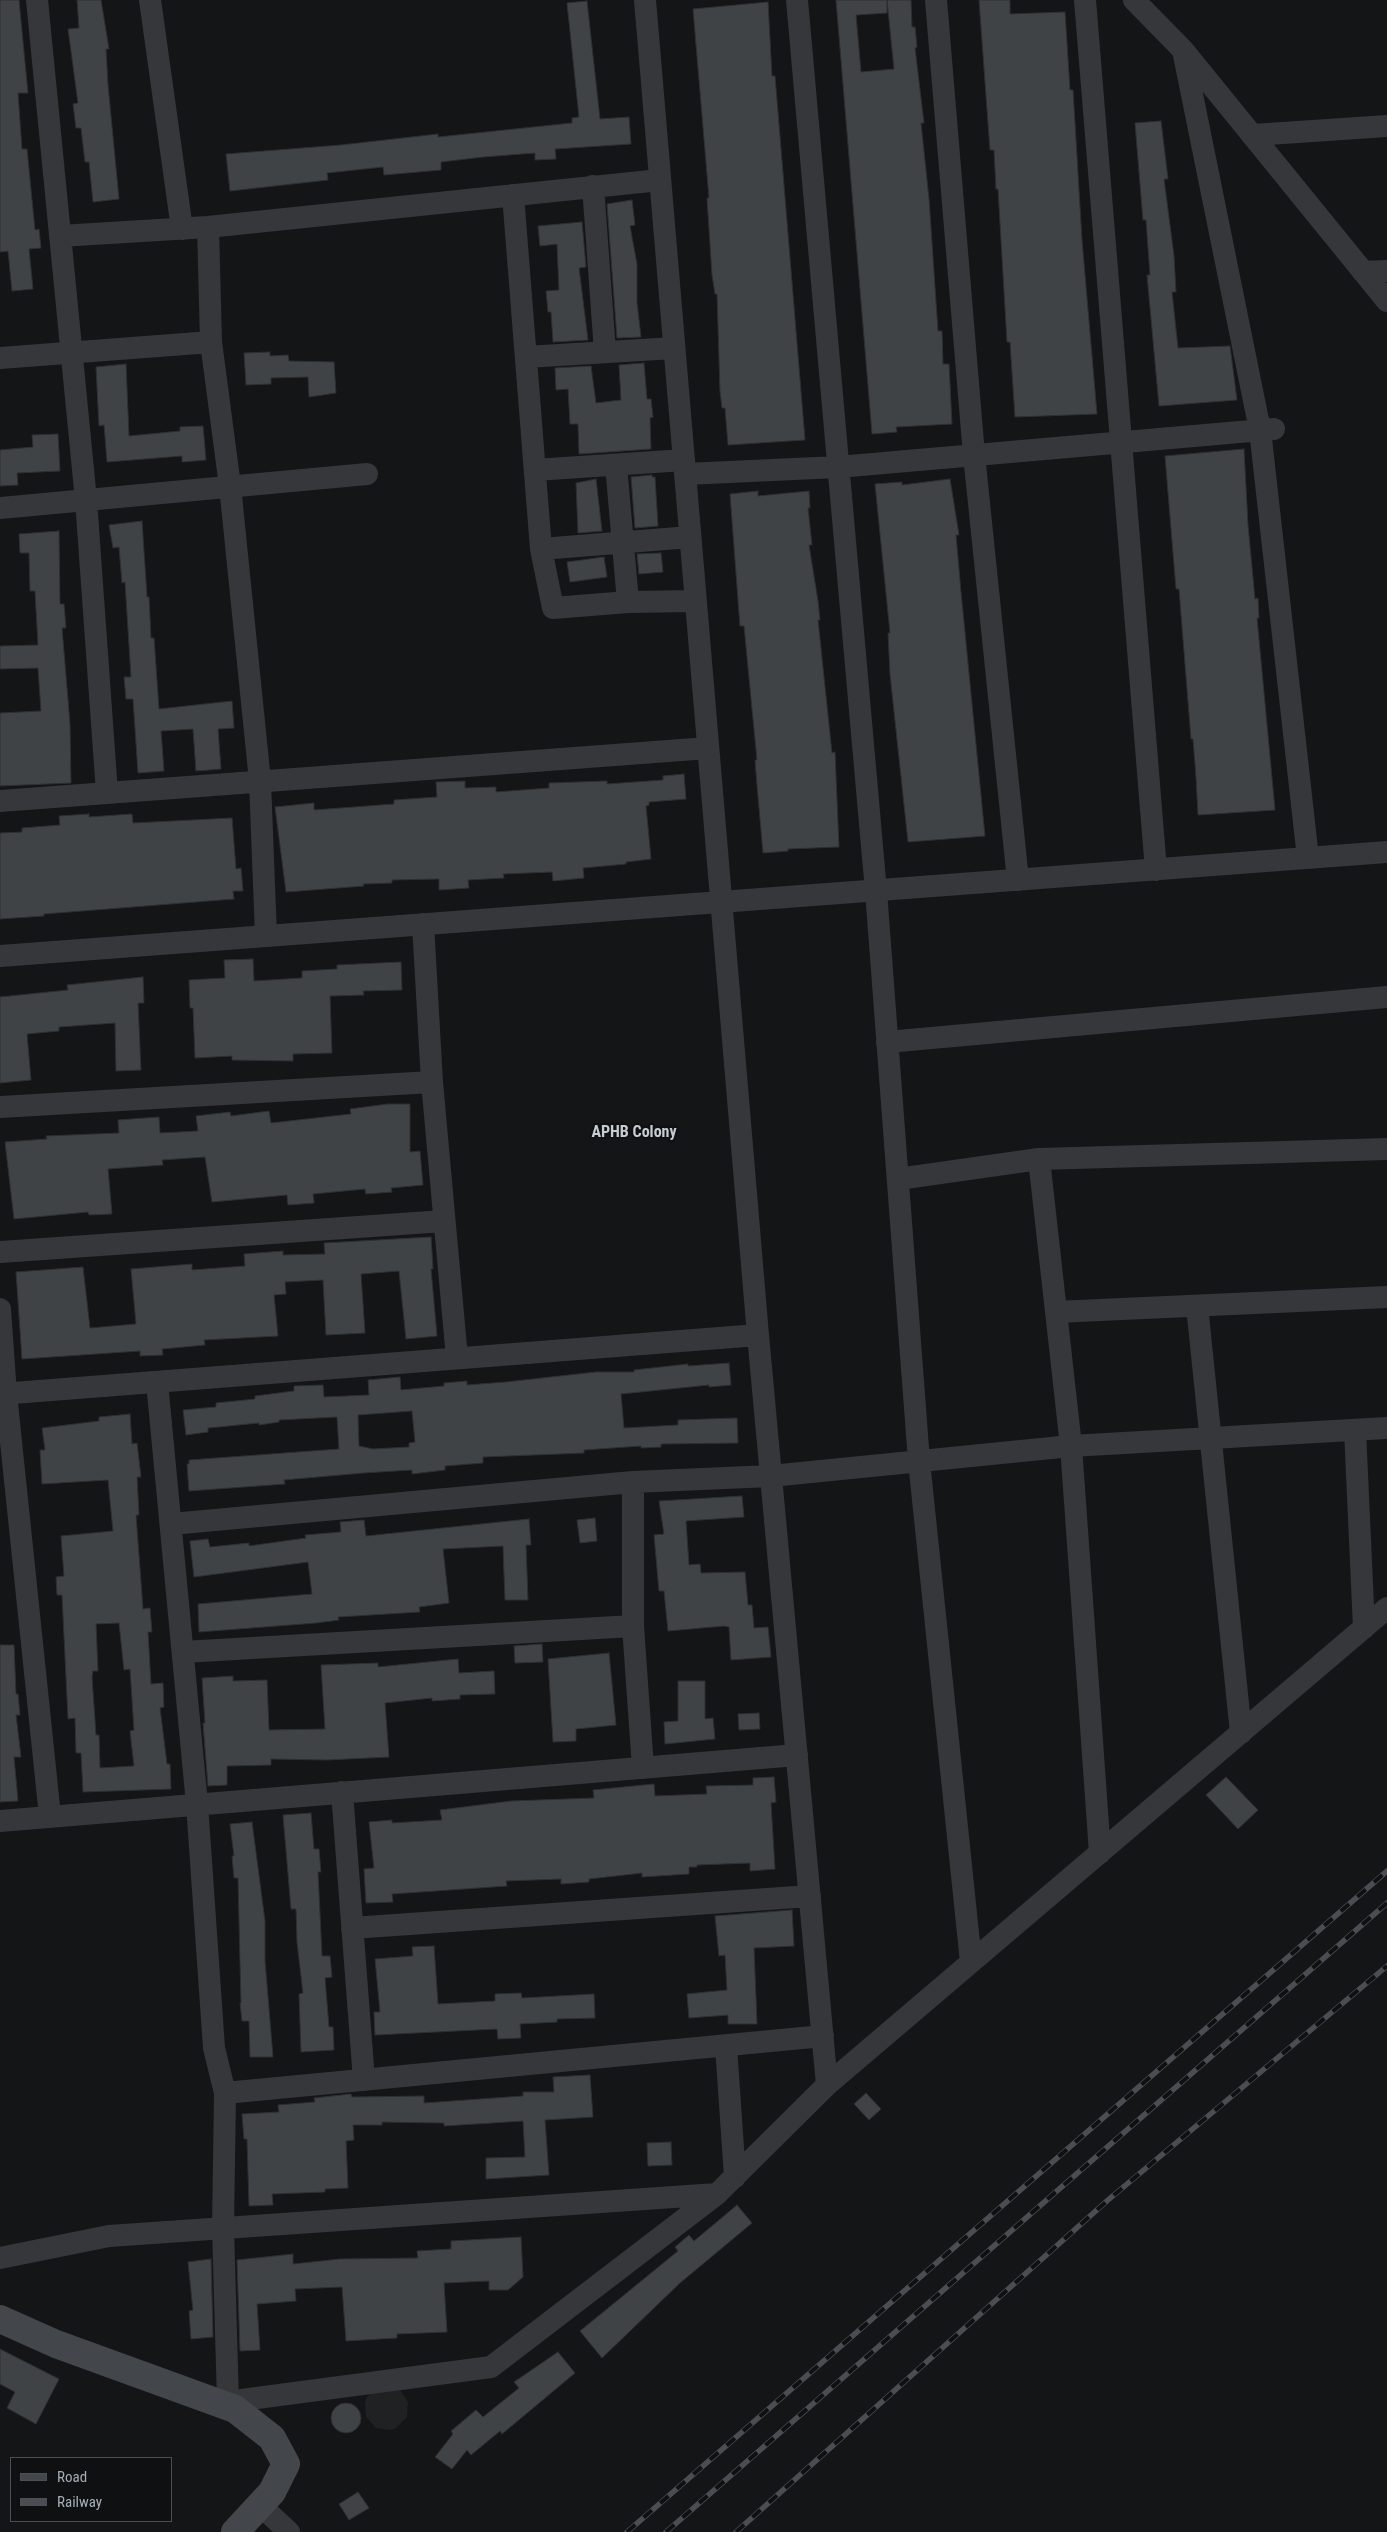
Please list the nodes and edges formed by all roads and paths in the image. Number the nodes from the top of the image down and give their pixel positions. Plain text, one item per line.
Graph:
1 (37, 0) edge
2 (150, 0) edge
3 (645, 0) edge
4 (797, 0) edge
5 (936, 0) edge
6 (1085, 0) edge
7 (1134, 0) edge
8 (1183, 50) junction
9 (1387, 126) edge
10 (1253, 136) junction
11 (660, 180) junction
12 (593, 186) junction
13 (512, 195) junction
14 (208, 228) junction
15 (182, 229) junction
16 (60, 236) junction
17 (1387, 271) edge
18 (1363, 272) junction
19 (1387, 301) edge
20 (211, 342) junction
21 (674, 348) junction
22 (605, 352) junction
23 (72, 353) junction
24 (526, 357) junction
25 (0, 358) edge
26 (1268, 429) junction
27 (1120, 442) junction
28 (974, 455) junction
29 (616, 465) junction
30 (684, 467) junction
31 (838, 467) junction
32 (535, 470) junction
33 (367, 474) dead end
34 (230, 486) junction
35 (86, 500) junction
36 (0, 508) edge
37 (690, 537) junction
38 (622, 544) junction
39 (541, 549) junction
40 (696, 601) junction
41 (628, 602) junction
42 (708, 748) junction
43 (260, 782) junction
44 (107, 793) junction
45 (0, 801) edge
46 (1387, 852) edge
47 (1308, 858) junction
48 (1156, 870) junction
49 (1018, 880) junction
50 (876, 890) junction
51 (721, 902) junction
52 (423, 924) junction
53 (266, 936) junction
54 (0, 956) edge
55 (1387, 997) edge
56 (887, 1042) junction
57 (432, 1082) junction
58 (0, 1107) edge
59 (1387, 1149) edge
60 (1039, 1158) junction
61 (898, 1179) junction
62 (444, 1221) junction
63 (0, 1252) edge
64 (1387, 1297) edge
65 (1197, 1306) junction
66 (0, 1309) edge
67 (1056, 1312) junction
68 (758, 1335) junction
69 (457, 1358) junction
70 (157, 1382) junction
71 (3, 1394) edge
72 (1387, 1428) edge
73 (1355, 1430) junction
74 (1209, 1438) junction
75 (1071, 1446) junction
76 (919, 1461) junction
77 (771, 1476) junction
78 (633, 1482) junction
79 (170, 1524) junction
80 (1387, 1608) edge
81 (633, 1626) junction
82 (1364, 1628) junction
83 (183, 1652) junction
84 (1241, 1733) junction
85 (797, 1755) junction
86 (643, 1768) junction
87 (342, 1792) junction
88 (197, 1804) junction
89 (50, 1816) junction
90 (0, 1821) edge
91 (1100, 1853) junction
92 (810, 1896) junction
93 (352, 1928) junction
94 (972, 1962) junction
95 (823, 2036) junction
96 (726, 2046) junction
97 (364, 2080) junction
98 (827, 2085) junction
99 (225, 2093) junction
100 (735, 2177) junction
101 (717, 2194) junction
102 (223, 2228) junction
103 (0, 2258) edge
104 (0, 2320) edge
105 (224, 2402) junction
106 (260, 2505) junction
107 (235, 2532) edge
108 (289, 2532) edge

1 - 16 street
2 - 15 street
3 - 11 street
4 - 31 street
5 - 28 street
6 - 27 street
7 - 8 street
8 - 10 street
8 - 26 street
9 - 10 street
10 - 18 street
11 - 12 street
11 - 21 street
12 - 13 street
12 - 22 street
13 - 14 street
13 - 24 street
14 - 15 street
14 - 20 street
15 - 16 street
16 - 23 street
17 - 18 street
18 - 19 street
20 - 23 street
20 - 34 street
21 - 22 street
21 - 30 street
22 - 24 street
23 - 25 street
23 - 35 street
24 - 32 street
26 - 27 street
26 - 47 street
27 - 28 street
27 - 48 street
28 - 31 street
28 - 49 street
29 - 30 street
29 - 32 street
29 - 38 street
30 - 31 street
30 - 37 street
31 - 50 street
32 - 39 street
33 - 34 street
34 - 35 street
34 - 43 street
35 - 36 street
35 - 44 street
37 - 38 street
37 - 40 street
38 - 39 street
38 - 41 street
39 - 41 street
40 - 41 street
40 - 42 street
42 - 43 street
42 - 51 street
43 - 44 street
43 - 53 street
44 - 45 street
46 - 47 street
47 - 48 street
48 - 49 street
49 - 50 street
50 - 51 street
50 - 56 street
51 - 52 street
51 - 68 street
52 - 53 street
52 - 57 street
53 - 54 street
55 - 56 street
56 - 61 street
57 - 58 street
57 - 62 street
59 - 60 street
60 - 61 street
60 - 67 street
61 - 76 street
62 - 63 street
62 - 69 street
64 - 65 street
65 - 67 street
65 - 74 street
66 - 71 street
67 - 75 street
68 - 69 street
68 - 77 street
69 - 70 street
70 - 71 street
70 - 79 street
71 - 89 street
72 - 73 street
73 - 74 street
73 - 82 street
74 - 75 street
74 - 84 street
75 - 76 street
75 - 91 street
76 - 77 street
76 - 94 street
77 - 78 street
77 - 85 street
78 - 79 street
78 - 81 street
79 - 83 street
80 - 82 street
81 - 83 street
81 - 86 street
82 - 84 street
83 - 88 street
84 - 91 street
85 - 86 street
85 - 92 street
86 - 87 street
87 - 88 street
87 - 93 street
88 - 89 street
88 - 99 street
89 - 90 street
91 - 94 street
92 - 93 street
92 - 95 street
93 - 97 street
94 - 98 street
95 - 96 street
95 - 98 street
96 - 97 street
96 - 100 street
97 - 99 street
98 - 100 street
99 - 102 street
100 - 101 street
101 - 102 street
101 - 105 street
102 - 103 street
102 - 105 street
104 - 105 street
105 - 106 street
106 - 107 street
106 - 108 street

